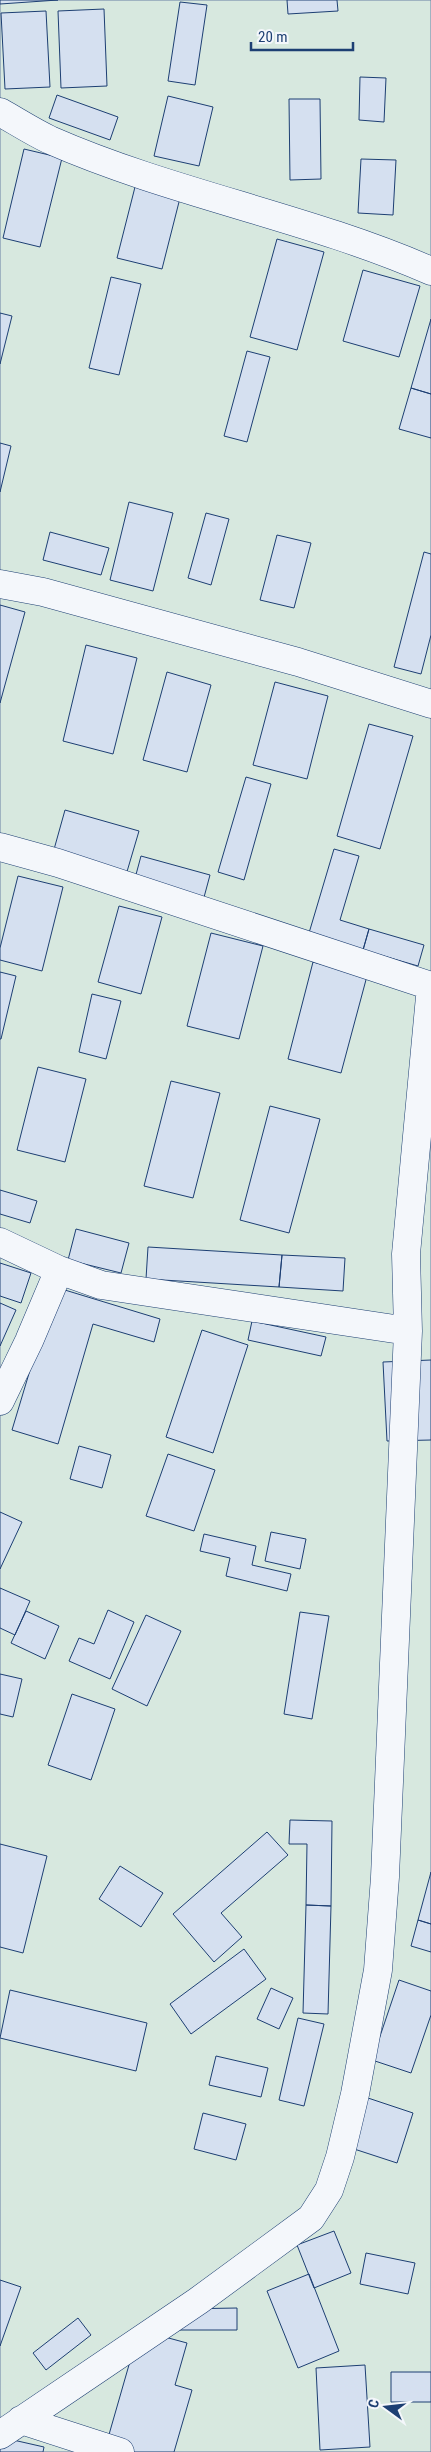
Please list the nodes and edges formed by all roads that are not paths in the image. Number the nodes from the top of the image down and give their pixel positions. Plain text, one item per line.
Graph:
1 (0, 112) edge
2 (431, 271) edge
3 (0, 584) edge
4 (431, 704) edge
5 (0, 847) edge
6 (431, 986) edge
7 (0, 1242) edge
8 (59, 1270) junction
9 (408, 1332) junction
10 (0, 1401) edge
11 (10, 2427) edge
12 (120, 2452) edge

1 - 2 lane
3 - 4 lane
5 - 6 lane
6 - 9 lane
7 - 8 lane
8 - 9 lane
8 - 10 lane
9 - 11 lane
11 - 12 lane

